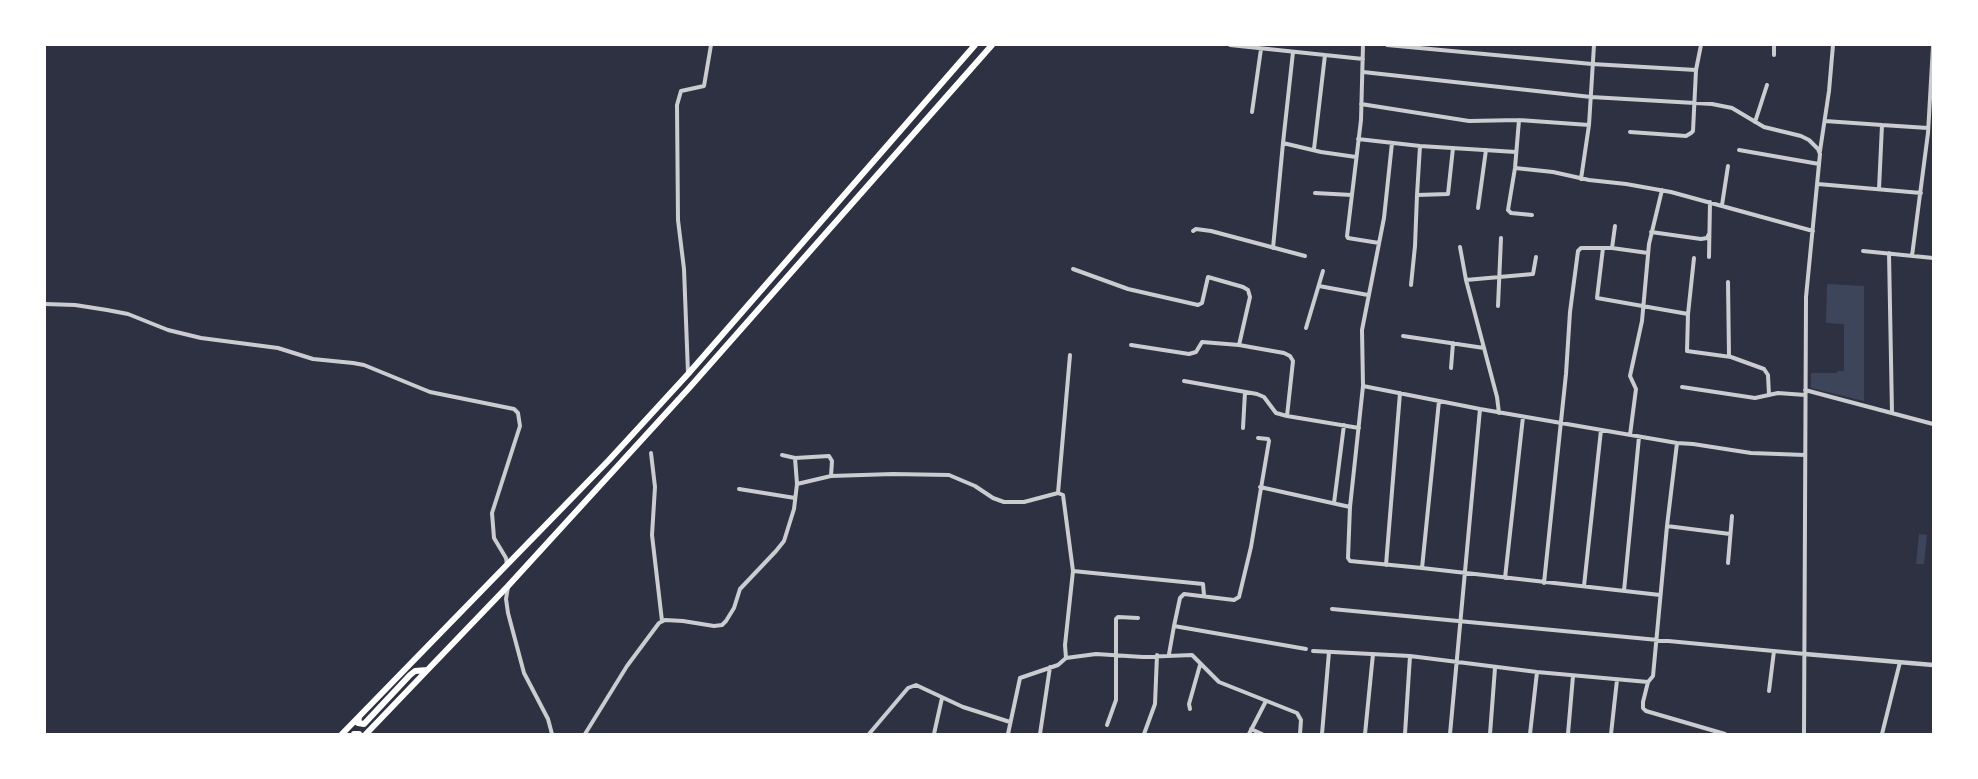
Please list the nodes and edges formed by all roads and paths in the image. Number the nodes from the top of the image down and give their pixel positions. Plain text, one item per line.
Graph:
1 (711, 45) edge
2 (975, 45) edge
3 (992, 45) edge
4 (1230, 45) edge
5 (1363, 45) edge
6 (1387, 45) edge
7 (1594, 45) edge
8 (1701, 45) edge
9 (1774, 45) edge
10 (1833, 45) edge
11 (1933, 46) edge
12 (1261, 49) junction
13 (1293, 52) junction
14 (1325, 55) junction
15 (1774, 55) dead end
16 (1363, 59) junction
17 (1592, 64) junction
18 (1696, 70) junction
19 (1363, 72) junction
20 (1767, 84) dead end
21 (1591, 97) junction
22 (1695, 103) junction
23 (1361, 104) junction
24 (1252, 112) dead end
25 (1519, 120) junction
26 (1825, 121) junction
27 (1755, 122) junction
28 (1589, 125) junction
29 (1882, 125) junction
30 (1928, 128) junction
31 (1630, 132) dead end
32 (1358, 139) junction
33 (1283, 143) junction
34 (1392, 143) junction
35 (1420, 146) junction
36 (1453, 148) junction
37 (1314, 149) junction
38 (1486, 150) junction
39 (1739, 150) dead end
40 (1515, 152) junction
41 (1820, 154) junction
42 (1356, 157) junction
43 (1819, 164) junction
44 (1728, 166) dead end
45 (1515, 168) junction
46 (1581, 179) junction
47 (1817, 184) junction
48 (1879, 189) junction
49 (1662, 190) junction
50 (1315, 193) dead end
51 (1922, 193) junction
52 (1352, 195) junction
53 (1417, 195) junction
54 (1710, 202) junction
55 (1722, 205) junction
56 (1478, 208) dead end
57 (1532, 215) dead end
58 (1615, 226) dead end
59 (1193, 231) dead end
60 (1813, 231) junction
61 (1651, 232) junction
62 (1709, 234) junction
63 (1501, 238) dead end
64 (1378, 243) junction
65 (1460, 247) dead end
66 (1273, 248) junction
67 (1603, 248) junction
68 (1612, 248) junction
69 (1863, 250) dead end
70 (1648, 253) junction
71 (1889, 253) junction
72 (1305, 256) dead end
73 (1912, 256) junction
74 (1536, 257) dead end
75 (1709, 257) dead end
76 (1694, 258) dead end
77 (1933, 258) edge
78 (1073, 268) dead end
79 (1323, 271) dead end
80 (1498, 276) junction
81 (1466, 280) junction
82 (1728, 282) dead end
83 (1411, 285) dead end
84 (1319, 286) junction
85 (1368, 295) junction
86 (45, 304) edge
87 (1498, 306) dead end
88 (1643, 308) junction
89 (1688, 314) junction
90 (1306, 328) dead end
91 (1403, 336) dead end
92 (1453, 343) junction
93 (1131, 345) dead end
94 (1239, 345) junction
95 (1484, 348) junction
96 (1070, 356) dead end
97 (1729, 356) junction
98 (1451, 368) dead end
99 (688, 374) junction
100 (1184, 381) dead end
101 (1363, 386) junction
102 (1682, 387) dead end
103 (1245, 392) junction
104 (1400, 393) junction
105 (1805, 393) junction
106 (1769, 394) junction
107 (1439, 401) junction
108 (1480, 409) junction
109 (1499, 412) junction
110 (1892, 413) junction
111 (1287, 416) junction
112 (1523, 417) junction
113 (1560, 423) junction
114 (1933, 424) edge
115 (1344, 426) junction
116 (1243, 428) dead end
117 (1359, 428) junction
118 (1601, 430) junction
119 (1630, 435) junction
120 (1639, 437) junction
121 (1258, 438) dead end
122 (1677, 444) junction
123 (651, 453) dead end
124 (782, 455) dead end
125 (1805, 455) junction
126 (795, 458) junction
127 (831, 476) junction
128 (797, 484) junction
129 (1260, 488) junction
130 (739, 489) dead end
131 (1058, 494) junction
132 (795, 498) junction
133 (1334, 503) junction
134 (1350, 507) junction
135 (1732, 516) dead end
136 (1667, 526) junction
137 (1730, 534) junction
138 (1728, 563) dead end
139 (507, 565) junction
140 (1386, 565) junction
141 (1422, 568) junction
142 (1073, 571) junction
143 (1465, 574) junction
144 (1505, 578) junction
145 (1544, 583) junction
146 (508, 586) junction
147 (1584, 586) junction
148 (1624, 592) junction
149 (1204, 595) junction
150 (1660, 595) junction
151 (1332, 609) dead end
152 (1138, 618) dead end
153 (662, 621) junction
154 (1461, 622) junction
155 (1174, 626) junction
156 (1657, 639) junction
157 (1306, 649) dead end
158 (1313, 651) dead end
159 (1774, 651) junction
160 (1329, 652) junction
161 (1169, 654) junction
162 (1373, 654) junction
163 (1804, 654) junction
164 (1117, 655) junction
165 (1157, 655) junction
166 (1410, 656) junction
167 (1066, 658) junction
168 (1900, 662) junction
169 (1457, 663) junction
170 (1201, 664) junction
171 (1933, 665) edge
172 (1050, 667) junction
173 (1495, 668) junction
174 (427, 670) junction
175 (1537, 672) junction
176 (1573, 676) junction
177 (1617, 680) junction
178 (1648, 682) junction
179 (1769, 691) dead end
180 (942, 698) junction
181 (1266, 701) junction
182 (1190, 708) dead end
183 (359, 716) junction
184 (1010, 722) junction
185 (1107, 725) dead end
186 (1251, 729) junction
187 (342, 734) edge
188 (354, 734) edge
189 (359, 734) edge
190 (366, 734) edge
191 (552, 734) edge
192 (585, 734) edge
193 (869, 734) edge
194 (934, 734) edge
195 (1008, 734) edge
196 (1040, 734) edge
197 (1144, 734) edge
198 (1249, 734) edge
199 (1262, 734) edge
200 (1300, 734) edge
201 (1323, 734) edge
202 (1365, 734) edge
203 (1405, 734) edge
204 (1450, 734) edge
205 (1490, 734) edge
206 (1530, 734) edge
207 (1568, 734) edge
208 (1611, 734) edge
209 (1725, 734) edge
210 (1804, 734) edge
211 (1882, 734) edge

1 - 99 street
2 - 99 highway
3 - 146 highway
4 - 12 street
5 - 16 street
6 - 17 street
7 - 17 street
8 - 18 street
9 - 15 street
10 - 26 street
11 - 30 street
12 - 13 street
12 - 24 street
13 - 14 street
13 - 33 street
14 - 16 street
14 - 37 street
16 - 19 street
17 - 18 street
17 - 21 street
18 - 22 street
19 - 21 street
19 - 23 street
20 - 27 street
21 - 22 street
21 - 28 street
22 - 27 street
22 - 31 street
23 - 25 street
23 - 32 street
25 - 28 street
25 - 40 street
26 - 29 street
26 - 41 street
27 - 41 street
28 - 46 street
29 - 30 street
29 - 48 street
30 - 51 street
32 - 34 street
32 - 42 street
33 - 37 street
33 - 66 street
34 - 35 street
34 - 64 street
35 - 36 street
35 - 53 street
36 - 38 street
36 - 53 street
37 - 42 street
38 - 40 street
38 - 56 street
39 - 43 street
40 - 45 street
41 - 43 street
42 - 52 street
43 - 47 street
44 - 55 street
45 - 46 street
45 - 57 street
46 - 49 street
47 - 48 street
47 - 60 street
48 - 51 street
49 - 54 street
49 - 61 street
50 - 52 street
51 - 73 street
52 - 64 street
53 - 83 street
54 - 55 street
54 - 62 street
55 - 60 street
58 - 68 street
59 - 66 street
60 - 105 street
61 - 62 street
61 - 70 street
62 - 75 street
63 - 80 street
64 - 85 street
65 - 81 street
66 - 72 street
67 - 68 street
67 - 88 street
67 - 113 street
68 - 70 street
69 - 71 street
70 - 88 street
71 - 73 street
71 - 110 street
73 - 77 street
74 - 80 street
76 - 89 street
78 - 94 street
79 - 84 street
80 - 81 street
80 - 87 street
81 - 95 street
82 - 97 street
84 - 85 street
84 - 90 street
85 - 101 street
86 - 139 street
88 - 89 street
88 - 119 street
89 - 97 street
91 - 92 street
92 - 95 street
92 - 98 street
93 - 94 street
94 - 111 street
95 - 109 street
96 - 131 street
97 - 106 street
99 - 139 highway
100 - 103 street
101 - 104 street
101 - 117 street
102 - 106 street
103 - 111 street
103 - 116 street
104 - 107 street
104 - 140 street
105 - 106 street
105 - 110 street
105 - 125 street
107 - 108 street
107 - 141 street
108 - 109 street
108 - 143 street
109 - 112 street
110 - 114 street
111 - 115 street
112 - 113 street
112 - 144 street
113 - 118 street
113 - 145 street
115 - 117 street
115 - 133 street
117 - 134 street
118 - 119 street
118 - 147 street
119 - 120 street
120 - 122 street
120 - 148 street
121 - 129 street
122 - 125 street
122 - 136 street
123 - 153 street
124 - 126 street
125 - 163 street
126 - 127 street
126 - 128 street
127 - 128 street
127 - 131 street
128 - 132 street
129 - 133 street
129 - 149 street
130 - 132 street
131 - 142 street
132 - 153 street
133 - 134 street
134 - 140 street
135 - 137 street
136 - 137 street
136 - 150 street
137 - 138 street
139 - 183 highway
140 - 141 street
141 - 143 street
142 - 149 street
142 - 167 street
143 - 144 street
143 - 154 street
144 - 145 street
145 - 147 street
146 - 174 highway
146 - 191 street
147 - 148 street
148 - 150 street
149 - 155 street
150 - 156 street
151 - 154 street
152 - 164 street
153 - 192 street
154 - 156 street
154 - 169 street
155 - 157 street
155 - 161 street
156 - 159 street
156 - 178 street
158 - 160 street
159 - 163 street
159 - 179 street
160 - 162 street
160 - 201 street
161 - 165 street
161 - 170 street
162 - 166 street
162 - 202 street
163 - 168 street
163 - 210 street
164 - 165 street
164 - 167 street
164 - 185 street
165 - 197 street
166 - 169 street
166 - 203 street
167 - 172 street
168 - 171 street
168 - 211 street
169 - 173 street
169 - 204 street
170 - 181 street
170 - 182 street
172 - 184 street
172 - 196 street
173 - 175 street
173 - 205 street
174 - 183 highway
174 - 190 highway
175 - 176 street
175 - 206 street
176 - 177 street
176 - 207 street
177 - 178 street
177 - 208 street
178 - 209 street
180 - 184 street
180 - 193 street
180 - 194 street
181 - 186 street
181 - 200 street
183 - 187 highway
184 - 195 street
186 - 198 street
186 - 199 street
188 - 189 highway

